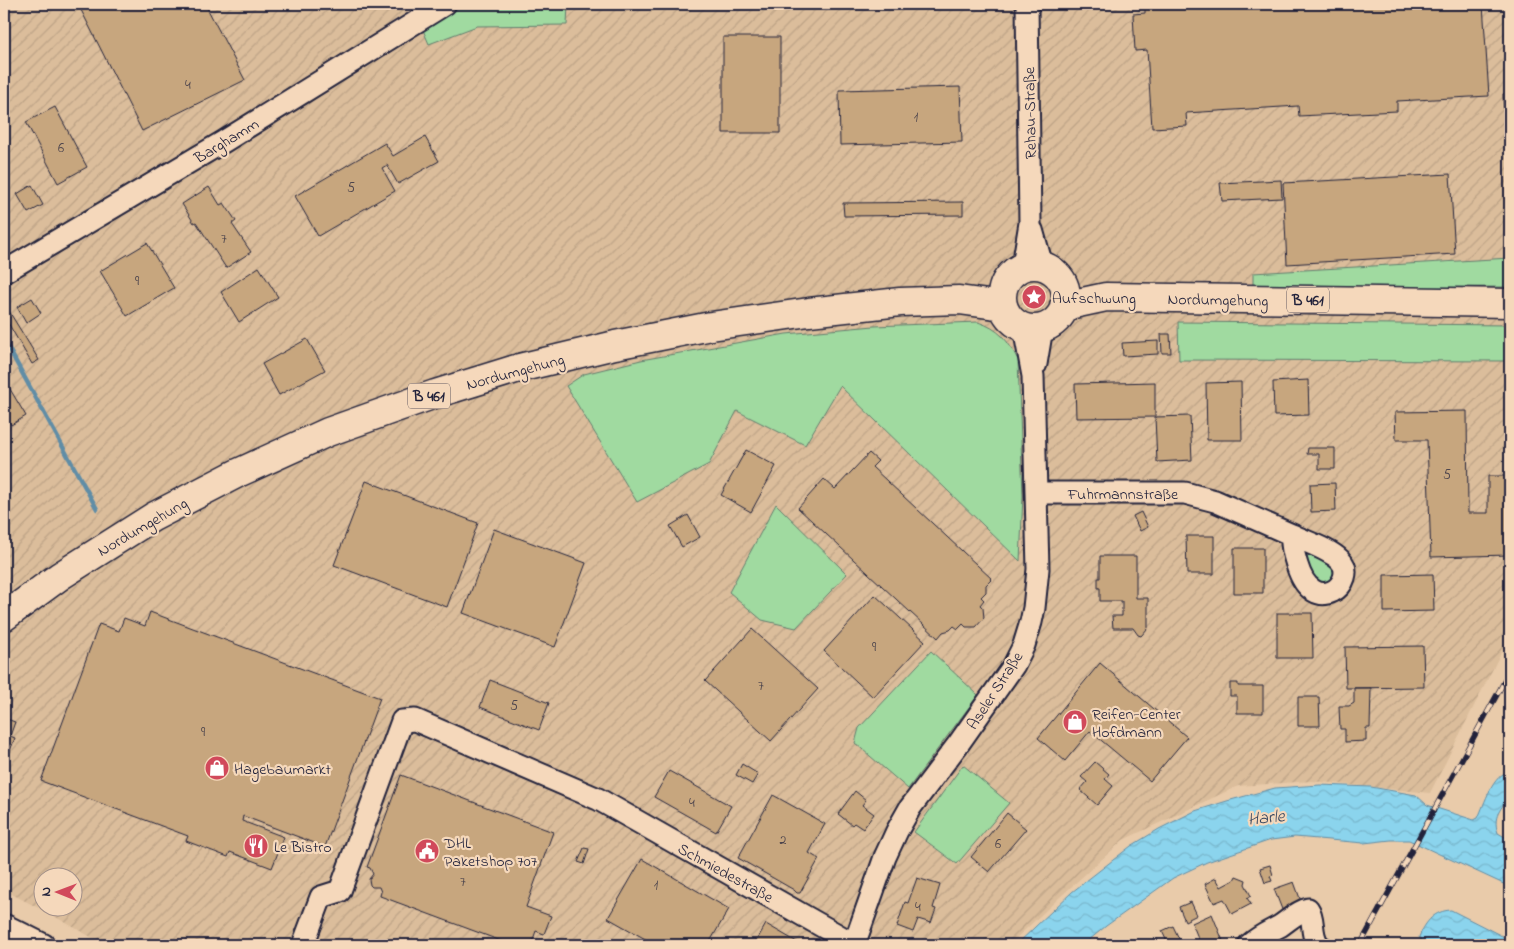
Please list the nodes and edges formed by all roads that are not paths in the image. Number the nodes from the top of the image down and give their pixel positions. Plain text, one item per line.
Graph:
1 (445, 4) edge
2 (1027, 4) edge
3 (1032, 266) junction
4 (4, 272) edge
5 (1064, 294) junction
6 (1003, 296) junction
7 (1510, 303) edge
8 (1033, 328) junction
9 (1036, 493) junction
10 (1292, 535) dead end
11 (4, 617) edge
12 (4, 926) edge
13 (1256, 940) edge
14 (855, 944) edge
15 (1318, 944) dead end
16 (44, 945) edge
17 (303, 945) edge

1 - 4 street, Barghamm
2 - 3 street, Rehau-Straße
3 - 5 main road, Nordumgehung
3 - 6 main road
5 - 7 main road, Nordumgehung / B 461
5 - 8 main road
6 - 8 main road
6 - 11 main road, Nordumgehung / B 461
8 - 9 street, Aseler Straße
9 - 10 street, Fuhrmannstraße
9 - 14 street, Aseler Straße
12 - 16 street
13 - 15 street
14 - 17 street, Schmiedestraße

